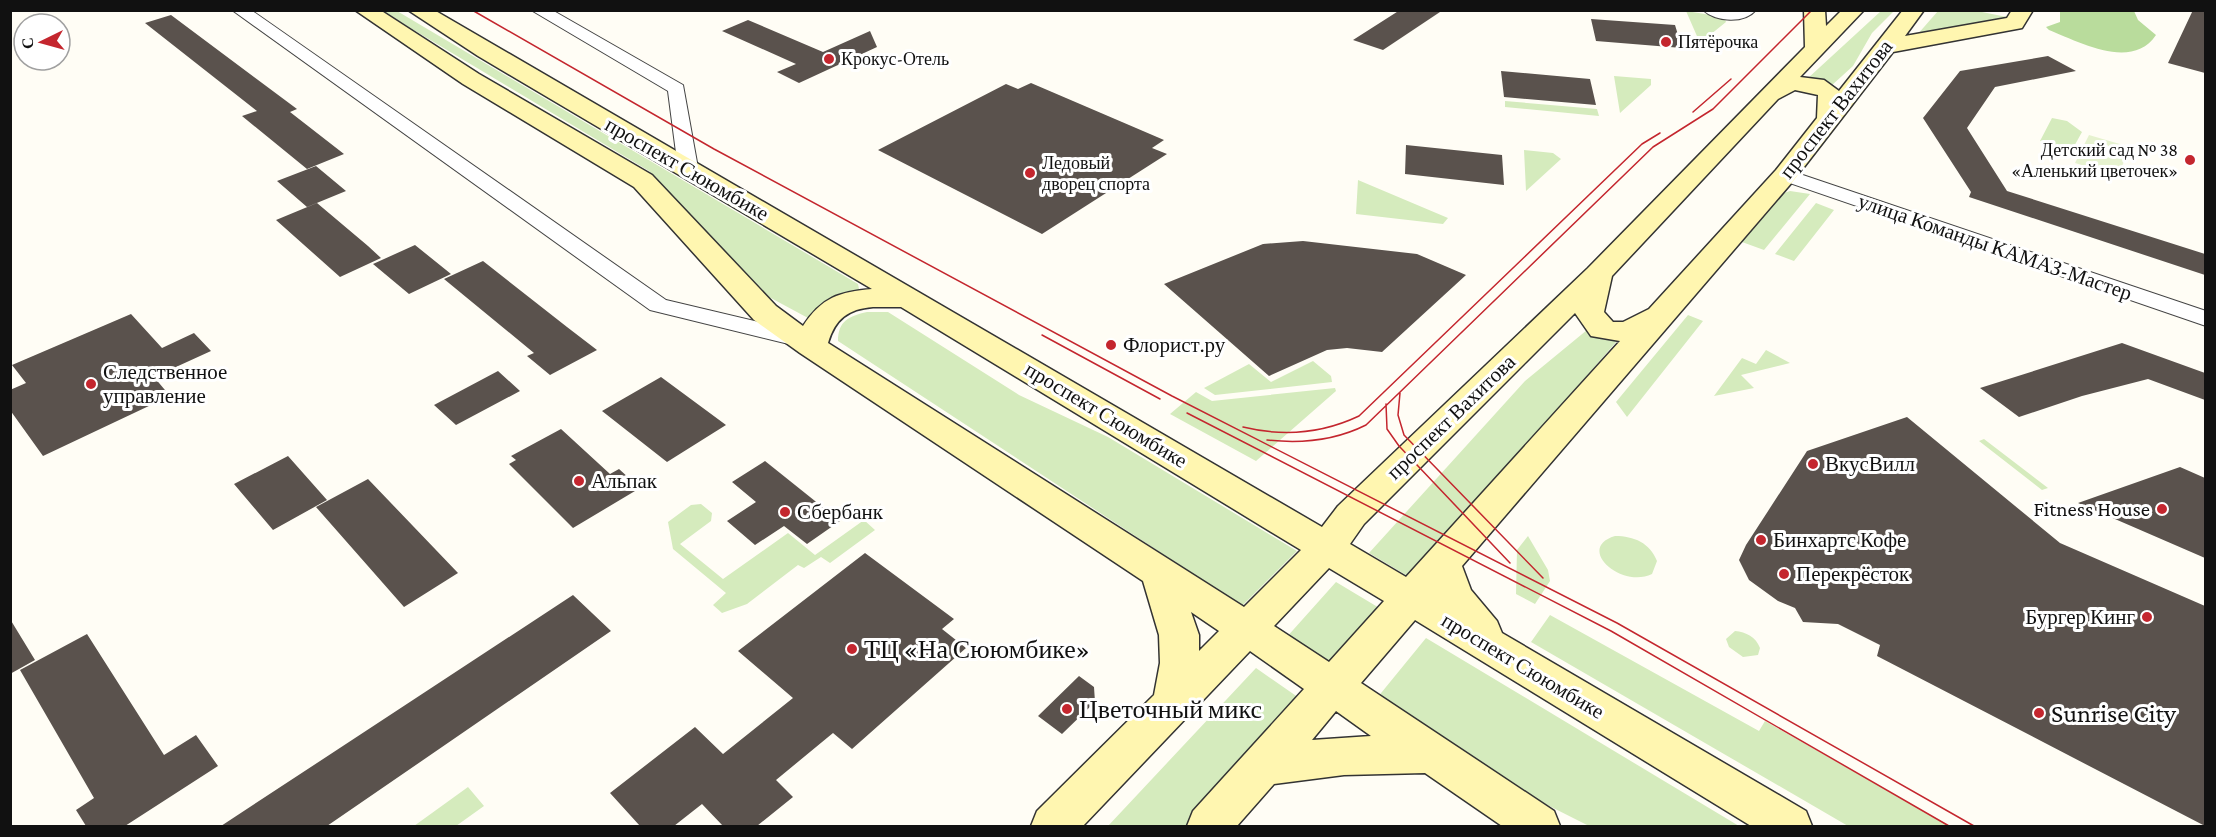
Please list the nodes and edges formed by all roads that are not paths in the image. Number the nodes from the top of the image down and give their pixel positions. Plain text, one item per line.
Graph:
1 (240, 10) edge
2 (365, 10) edge
3 (418, 10) edge
4 (539, 10) edge
5 (1711, 10) edge
6 (1854, 10) edge
7 (1914, 10) edge
8 (1994, 10) edge
9 (2023, 10) edge
10 (1745, 13) edge
11 (1812, 13) edge
12 (1883, 47) junction
13 (1816, 48) junction
14 (1769, 95) junction
15 (1829, 117) junction
16 (688, 168) junction
17 (1785, 175) junction
18 (1598, 274) junction
19 (904, 298) junction
20 (1669, 308) junction
21 (2205, 319) edge
22 (806, 342) junction
23 (1240, 495) junction
24 (1351, 515) junction
25 (1326, 548) junction
26 (1443, 564) junction
27 (1159, 573) junction
28 (1411, 598) junction
29 (1248, 629) junction
30 (1506, 655) junction
31 (1332, 686) junction
32 (1173, 705) junction
33 (1429, 754) junction
34 (1260, 767) junction
35 (1053, 826) edge
36 (1209, 826) edge
37 (1538, 826) edge
38 (1790, 826) edge

1 - 22 street
2 - 22 main road, проспект Сююмбике
3 - 16 main road, проспект Сююмбике
4 - 16 street
5 - 10 street
6 - 13 main road, проспект Вахитова
7 - 12 main road, проспект Вахитова
8 - 9 main road
9 - 12 main road
11 - 13 main road
12 - 15 main road, проспект Вахитова
13 - 14 main road, проспект Вахитова
14 - 15 main road
14 - 18 main road, проспект Вахитова
15 - 17 main road, проспект Вахитова
16 - 19 main road, проспект Сююмбике
17 - 20 main road, проспект Вахитова
17 - 21 street, улица Команды КАМАЗ-Мастер
18 - 20 main road
18 - 24 main road, проспект Вахитова
19 - 22 main road
19 - 23 main road, проспект Сююмбике
20 - 26 main road, проспект Вахитова
22 - 27 main road, проспект Сююмбике
23 - 24 main road
23 - 25 main road, проспект Сююмбике
24 - 25 main road, проспект Вахитова
25 - 28 main road, проспект Сююмбике
25 - 29 main road, проспект Вахитова
26 - 28 main road, проспект Вахитова
26 - 30 main road
27 - 29 main road, проспект Сююмбике
27 - 32 main road
28 - 30 main road, проспект Сююмбике
28 - 31 main road, проспект Вахитова
29 - 31 main road, проспект Сююмбике
29 - 32 main road, проспект Вахитова
30 - 38 main road, проспект Сююмбике
31 - 33 main road, проспект Сююмбике
31 - 34 main road, проспект Вахитова
32 - 35 main road, проспект Вахитова
33 - 34 main road
33 - 37 main road, проспект Сююмбике
34 - 36 main road, проспект Вахитова

